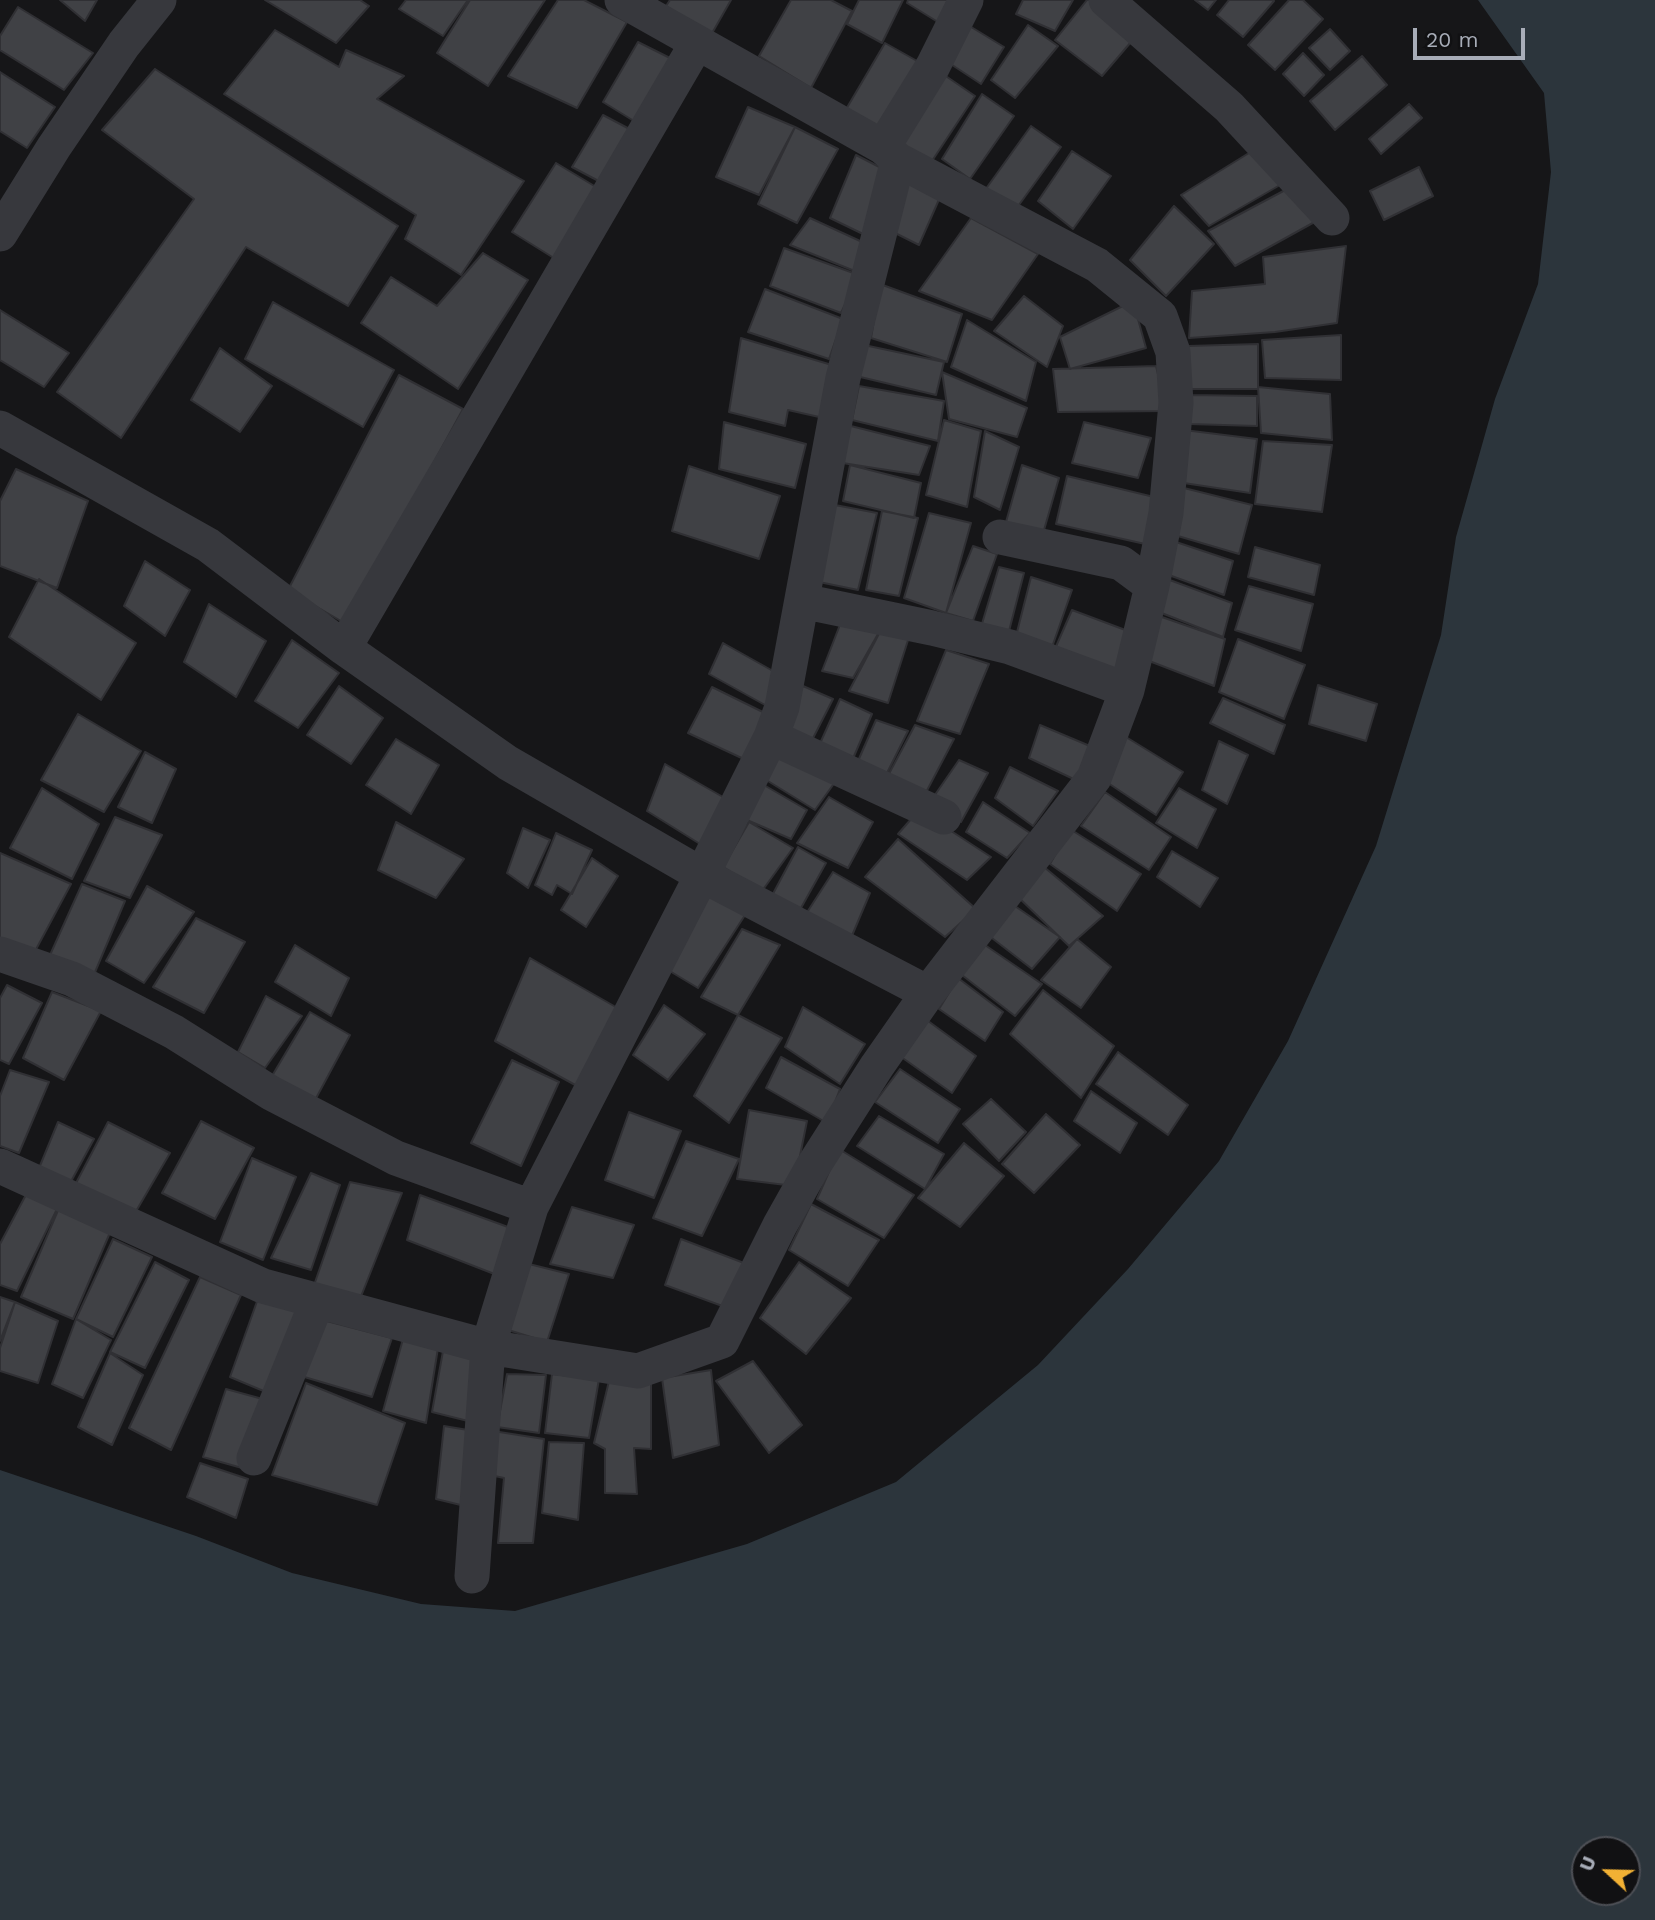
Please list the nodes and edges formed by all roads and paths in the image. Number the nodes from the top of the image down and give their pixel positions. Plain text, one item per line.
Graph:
1 (159, 0) edge
2 (966, 0) edge
3 (1106, 0) edge
4 (633, 3) edge
5 (697, 44) junction
6 (890, 153) junction
7 (1332, 218) dead end
8 (0, 234) edge
9 (0, 428) edge
10 (1000, 537) dead end
11 (1152, 586) junction
12 (802, 601) junction
13 (344, 649) junction
14 (1127, 691) junction
15 (771, 737) junction
16 (944, 817) dead end
17 (702, 875) junction
18 (0, 954) edge
19 (928, 993) junction
20 (0, 1166) edge
21 (531, 1208) junction
22 (317, 1302) junction
23 (488, 1347) junction
24 (254, 1458) dead end
25 (472, 1576) dead end

1 - 8 street
2 - 6 street
3 - 7 street
4 - 5 street
5 - 6 street
5 - 13 street
6 - 11 street
6 - 12 street
9 - 13 street
10 - 11 street
11 - 14 street
12 - 14 street
12 - 15 street
13 - 17 street
14 - 19 street
15 - 16 street
15 - 17 street
17 - 19 street
17 - 21 street
18 - 21 street
19 - 23 street
20 - 22 street
21 - 23 street
22 - 23 street
22 - 24 street
23 - 25 street

